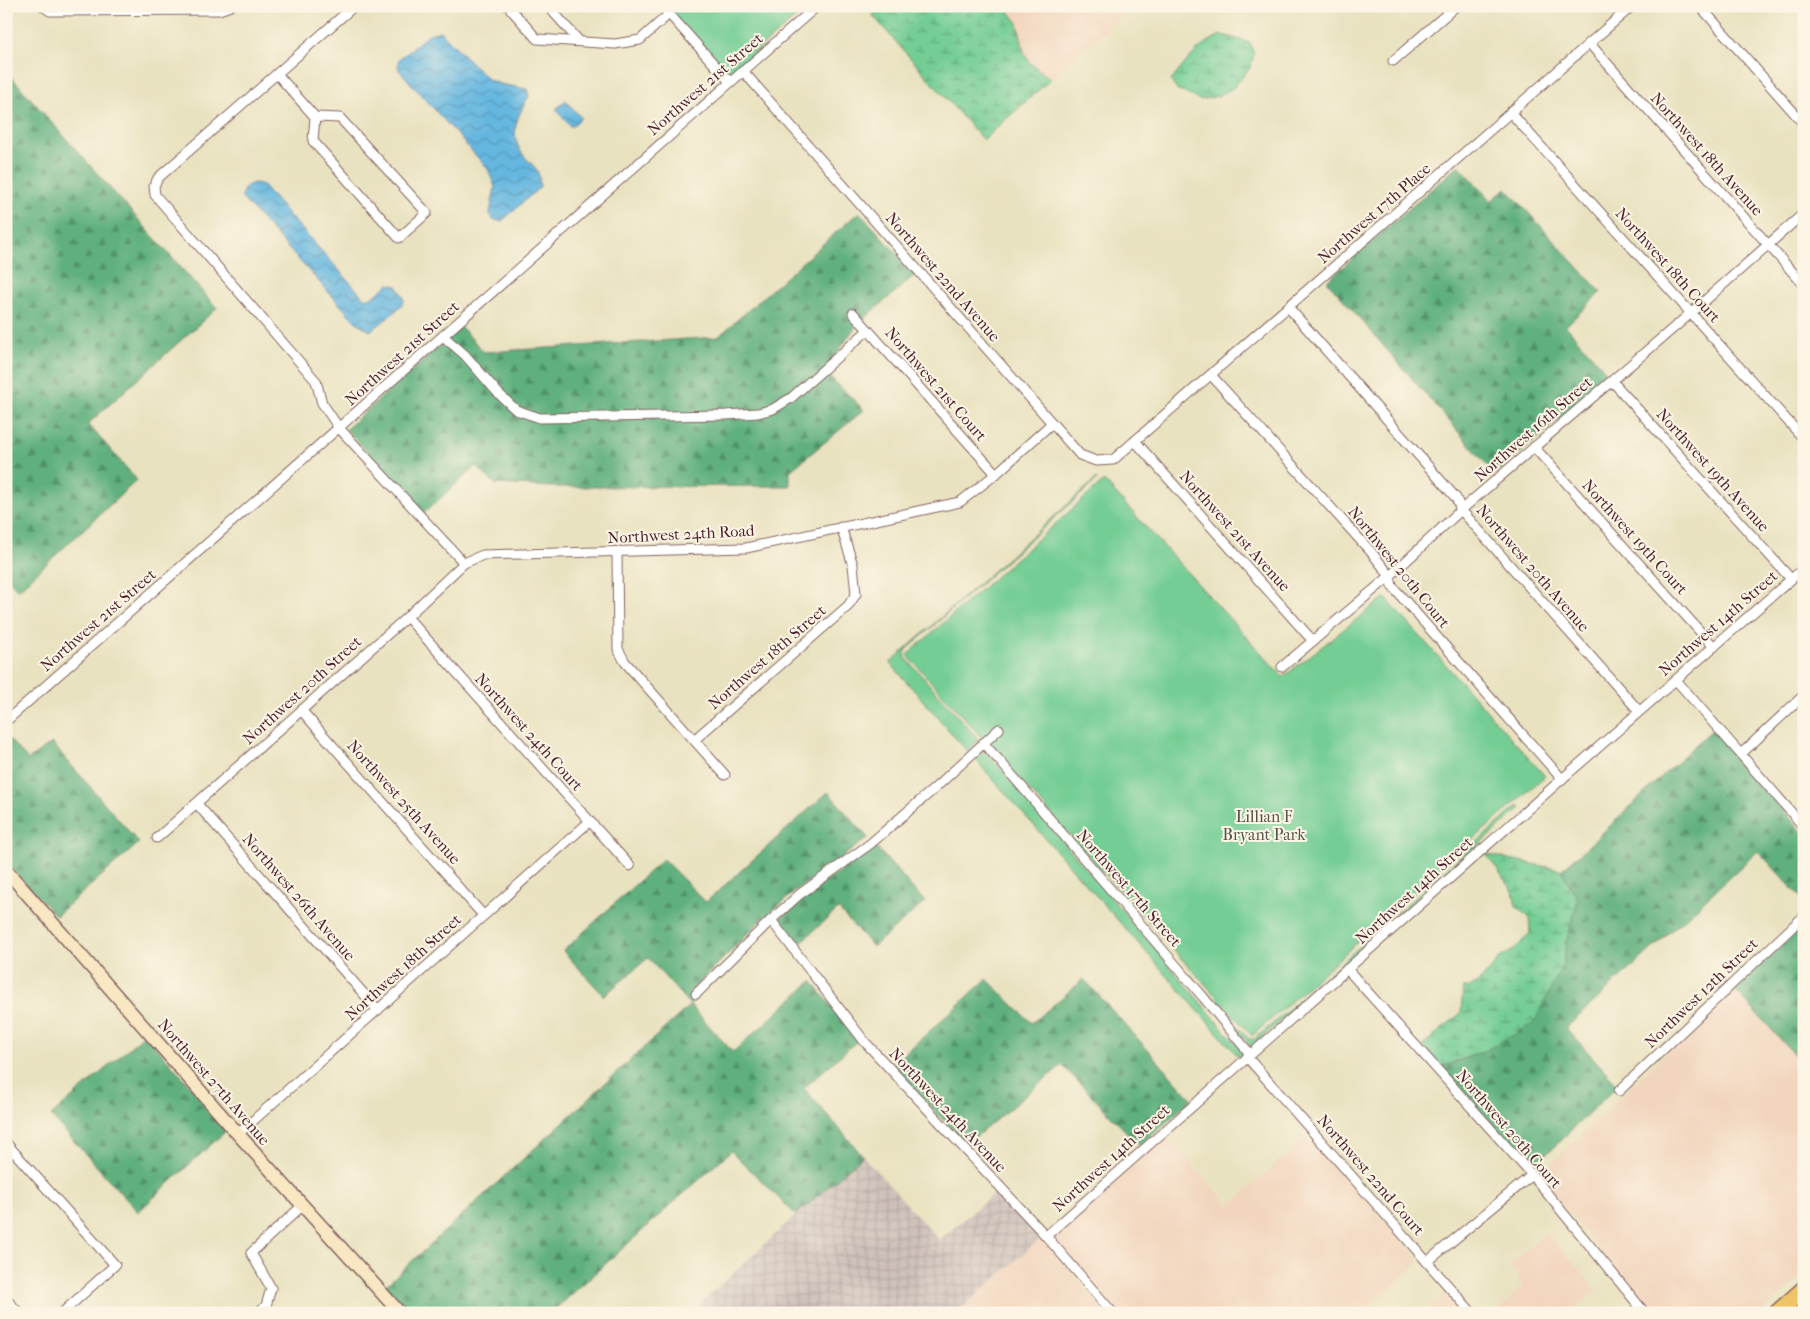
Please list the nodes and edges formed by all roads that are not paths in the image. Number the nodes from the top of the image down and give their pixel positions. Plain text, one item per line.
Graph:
1 (43, 6) edge
2 (230, 6) edge
3 (354, 6) edge
4 (508, 6) edge
5 (548, 6) edge
6 (662, 6) edge
7 (816, 6) edge
8 (1456, 6) edge
9 (1632, 6) edge
10 (1700, 6) edge
11 (135, 9) edge
12 (669, 14) junction
13 (579, 42) junction
14 (1589, 43) junction
15 (1393, 61) dead end
16 (743, 71) junction
17 (277, 74) junction
18 (730, 82) junction
19 (1510, 112) junction
20 (315, 117) junction
21 (1804, 124) edge
22 (1804, 213) edge
23 (1768, 244) junction
24 (1804, 284) edge
25 (1289, 308) junction
26 (853, 313) dead end
27 (1691, 313) junction
28 (868, 330) junction
29 (443, 336) junction
30 (1211, 375) junction
31 (1612, 381) junction
32 (1052, 423) junction
33 (339, 428) junction
34 (1804, 439) edge
35 (1135, 441) junction
36 (1534, 447) junction
37 (996, 474) junction
38 (1462, 510) junction
39 (841, 527) junction
40 (617, 552) junction
41 (464, 563) junction
42 (1804, 568) edge
43 (1390, 576) junction
44 (1791, 579) junction
45 (407, 617) junction
46 (1313, 641) junction
47 (1714, 647) junction
48 (1282, 667) dead end
49 (1676, 680) junction
50 (1804, 695) edge
51 (301, 710) junction
52 (1639, 712) junction
53 (6, 721) edge
54 (999, 729) dead end
55 (694, 740) junction
56 (982, 743) junction
57 (1741, 754) junction
58 (725, 774) dead end
59 (1562, 779) junction
60 (197, 804) junction
61 (589, 822) junction
62 (1804, 827) edge
63 (158, 838) dead end
64 (630, 866) dead end
65 (6, 870) edge
66 (483, 915) junction
67 (1804, 916) edge
68 (771, 920) junction
69 (1347, 969) junction
70 (696, 994) dead end
71 (378, 1010) junction
72 (1249, 1055) junction
73 (1619, 1091) dead end
74 (238, 1134) junction
75 (6, 1143) edge
76 (1532, 1175) junction
77 (303, 1205) junction
78 (1046, 1236) junction
79 (1427, 1262) junction
80 (1804, 1289) edge
81 (6, 1299) edge
82 (19, 1313) edge
83 (62, 1313) edge
84 (258, 1313) edge
85 (400, 1313) edge
86 (1113, 1313) edge
87 (1472, 1313) edge
88 (1645, 1313) edge
89 (1777, 1313) edge

1 - 11 street
2 - 11 street
3 - 17 street
4 - 13 street
5 - 13 street
6 - 12 street
7 - 16 street, Northwest 21st Street
8 - 15 street
9 - 14 street, Northwest 17th Place
10 - 21 street
12 - 13 street
12 - 18 street
14 - 19 street, Northwest 17th Place
14 - 23 street, Northwest 18th Avenue
16 - 18 street, Northwest 21st Street
16 - 32 street, Northwest 22nd Avenue
17 - 20 street
17 - 33 street
18 - 29 street, Northwest 21st Street
19 - 25 street, Northwest 17th Place
19 - 27 street, Northwest 18th Court
20 - 20 street
22 - 23 street, Northwest 16th Street
23 - 24 street, Northwest 18th Avenue
23 - 27 street, Northwest 16th Street
25 - 30 street, Northwest 17th Place
25 - 38 street, Northwest 20th Avenue
26 - 28 street, Northwest 21st Court
27 - 31 street, Northwest 16th Street
27 - 34 street, Northwest 18th Court
28 - 29 street
28 - 37 street, Northwest 21st Court
29 - 33 street, Northwest 21st Street
30 - 35 street, Northwest 17th Place
30 - 43 street, Northwest 20th Court
31 - 36 street, Northwest 16th Street
31 - 44 street, Northwest 19th Avenue
32 - 35 street, Northwest 22nd Avenue
32 - 37 street, Northwest 24th Road
33 - 41 street
33 - 53 street, Northwest 21st Street
35 - 46 street, Northwest 21st Avenue
36 - 38 street, Northwest 16th Street
36 - 47 street, Northwest 19th Court
37 - 39 street, Northwest 24th Road
38 - 43 street, Northwest 16th Street
38 - 52 street, Northwest 20th Avenue
39 - 40 street, Northwest 24th Road
39 - 55 street, Northwest 18th Street
40 - 41 street, Northwest 24th Road
40 - 55 street
41 - 45 street, Northwest 20th Street
42 - 44 street, Northwest 14th Street
43 - 46 street, Northwest 16th Street
43 - 59 street, Northwest 20th Court
44 - 47 street, Northwest 14th Street
45 - 51 street, Northwest 20th Street
45 - 61 street, Northwest 24th Court
46 - 48 street, Northwest 16th Street
47 - 49 street, Northwest 14th Street
49 - 52 street, Northwest 14th Street
49 - 57 street
50 - 57 street
51 - 60 street, Northwest 20th Street
51 - 66 street, Northwest 25th Avenue
52 - 59 street, Northwest 14th Street
54 - 56 street
55 - 58 street
56 - 68 street
56 - 72 street, Northwest 17th Street
57 - 62 street
59 - 69 street, Northwest 14th Street
60 - 63 street, Northwest 20th Street
60 - 71 street, Northwest 26th Avenue
61 - 64 street, Northwest 24th Court
61 - 66 street, Northwest 18th Street
65 - 74 street, Northwest 27th Avenue
66 - 71 street, Northwest 18th Street
67 - 73 street, Northwest 12th Street
68 - 70 street
68 - 78 street, Northwest 24th Avenue
69 - 72 street, Northwest 14th Street
69 - 76 street, Northwest 20th Court
71 - 74 street, Northwest 18th Street
72 - 78 street, Northwest 14th Street
72 - 79 street, Northwest 22nd Court
74 - 77 street, Northwest 27th Avenue
75 - 83 street
76 - 79 street
76 - 88 street, Northwest 20th Court
77 - 84 street
77 - 85 street, Northwest 27th Avenue
78 - 86 street, Northwest 24th Avenue
79 - 87 street, Northwest 22nd Court
80 - 89 highway
81 - 82 street

